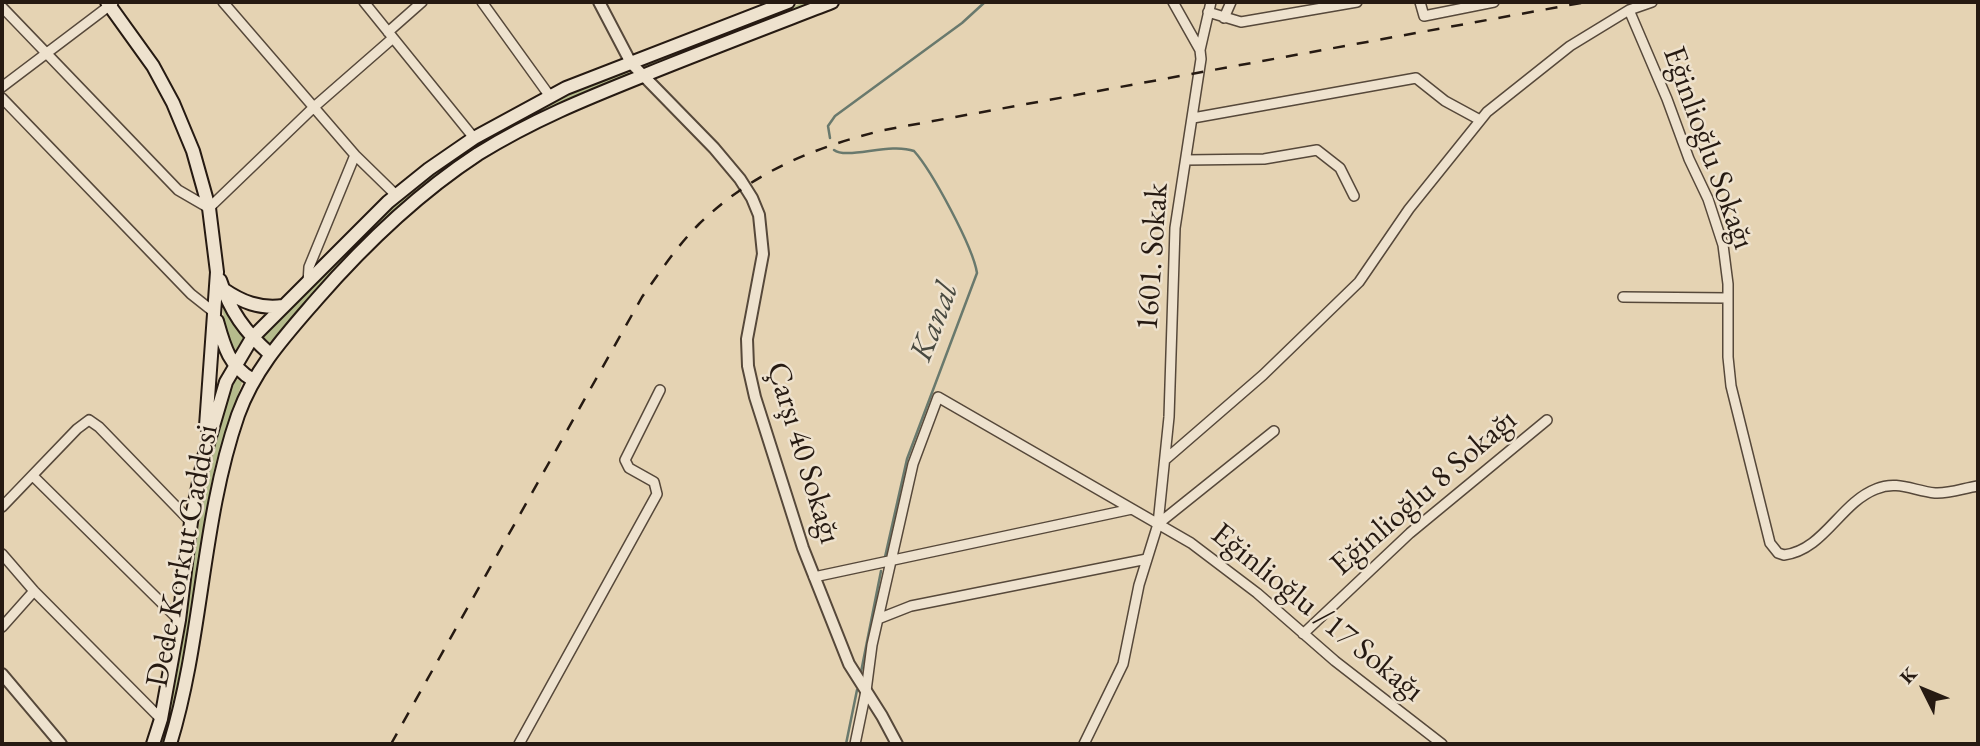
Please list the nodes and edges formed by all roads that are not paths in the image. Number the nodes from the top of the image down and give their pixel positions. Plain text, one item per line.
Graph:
1 (223, 2) edge
2 (364, 2) edge
3 (422, 2) edge
4 (482, 2) edge
5 (599, 2) edge
6 (788, 2) edge
7 (832, 2) edge
8 (1173, 2) edge
9 (1211, 2) edge
10 (1231, 2) edge
11 (1357, 2) edge
12 (1420, 2) edge
13 (1494, 2) edge
14 (1652, 2) edge
15 (110, 3) edge
16 (1462, 5) edge
17 (2, 7) edge
18 (1629, 10) junction
19 (1208, 12) junction
20 (1224, 18) junction
21 (391, 35) junction
22 (1200, 50) junction
23 (44, 53) junction
24 (631, 63) junction
25 (641, 76) junction
26 (2, 88) edge
27 (550, 95) junction
28 (2, 98) edge
29 (314, 107) junction
30 (1193, 118) junction
31 (1480, 120) junction
32 (474, 138) junction
33 (355, 155) junction
34 (1186, 160) junction
35 (396, 195) junction
36 (1354, 196) dead end
37 (209, 208) junction
38 (217, 272) junction
39 (308, 283) junction
40 (223, 289) junction
41 (1623, 297) dead end
42 (1728, 298) junction
43 (283, 306) junction
44 (215, 313) junction
45 (252, 338) junction
46 (270, 354) junction
47 (235, 366) junction
48 (253, 380) junction
49 (660, 390) dead end
50 (1547, 420) dead end
51 (1274, 431) dead end
52 (204, 457) junction
53 (1166, 459) junction
54 (33, 476) junction
55 (1978, 486) edge
56 (2, 507) edge
57 (1132, 509) junction
58 (191, 522) junction
59 (1158, 524) junction
60 (2, 554) edge
61 (1147, 559) junction
62 (890, 562) junction
63 (814, 577) junction
64 (34, 591) junction
65 (878, 619) junction
66 (179, 620) junction
67 (2, 627) edge
68 (1303, 634) junction
69 (2, 674) edge
70 (866, 691) junction
71 (161, 719) junction
72 (61, 744) edge
73 (153, 744) edge
74 (170, 744) edge
75 (519, 744) edge
76 (855, 744) edge
77 (897, 744) edge
78 (1084, 744) edge
79 (1442, 744) edge

1 - 29 street
2 - 21 street
3 - 21 street
4 - 27 street
5 - 24 street, Çarşı 40 Sokağı
6 - 24 main road
7 - 25 main road
8 - 22 street
9 - 19 street, 1601. Sokak
10 - 20 street
11 - 20 street
12 - 16 street
13 - 16 street
14 - 18 street
15 - 23 street
15 - 37 main road, Dede Korkut Caddesi
17 - 23 street
18 - 31 street
18 - 42 street, Eğinlioğlu Sokağı
19 - 20 street
19 - 22 street, 1601. Sokak
21 - 29 street
21 - 32 street
22 - 30 street, 1601. Sokak
23 - 26 street
23 - 37 street
24 - 25 street, Çarşı 40 Sokağı
24 - 27 main road
25 - 46 main road
25 - 63 street, Çarşı 40 Sokağı
27 - 32 main road
28 - 44 street
29 - 33 street
29 - 37 street
30 - 31 street
30 - 34 street, 1601. Sokak
31 - 53 street
32 - 35 main road
33 - 35 street
33 - 39 street
34 - 36 street
34 - 53 street, 1601. Sokak
35 - 39 main road
37 - 38 main road, Dede Korkut Caddesi
38 - 40 main road, Dede Korkut Caddesi
38 - 44 main road, Dede Korkut Caddesi
39 - 43 main road
40 - 43 main road
40 - 45 main road, Dede Korkut Caddesi
41 - 42 street
42 - 55 street, Eğinlioğlu Sokağı
43 - 45 main road
44 - 47 main road, Dede Korkut Caddesi
44 - 52 main road, Dede Korkut Caddesi
45 - 46 main road, Dede Korkut Caddesi
45 - 47 main road, Dede Korkut Caddesi
46 - 48 main road, Dede Korkut Caddesi
47 - 48 main road, Dede Korkut Caddesi
47 - 52 main road, Dede Korkut Caddesi
48 - 74 main road, Dede Korkut Caddesi
49 - 75 street
50 - 68 street, Eğinlioğlu 8 Sokağı
51 - 59 street
52 - 58 main road, Dede Korkut Caddesi
53 - 59 street, 1601. Sokak
54 - 56 street
54 - 58 street
54 - 66 street
57 - 59 street, Eğinlioğlu /17 Sokağı
57 - 62 street
57 - 62 street, Eğinlioğlu /17 Sokağı
58 - 66 main road, Dede Korkut Caddesi
59 - 61 street, 1601. Sokak
59 - 68 street, Eğinlioğlu /17 Sokağı
60 - 64 street
61 - 65 street
61 - 78 street, 1601. Sokak
62 - 63 street
62 - 65 street
63 - 70 street, Çarşı 40 Sokağı
64 - 67 street
64 - 71 street
65 - 70 street
66 - 71 main road, Dede Korkut Caddesi
68 - 79 street, Eğinlioğlu /17 Sokağı
69 - 72 street
70 - 76 street
70 - 77 street, Çarşı 40 Sokağı
71 - 73 main road, Dede Korkut Caddesi

